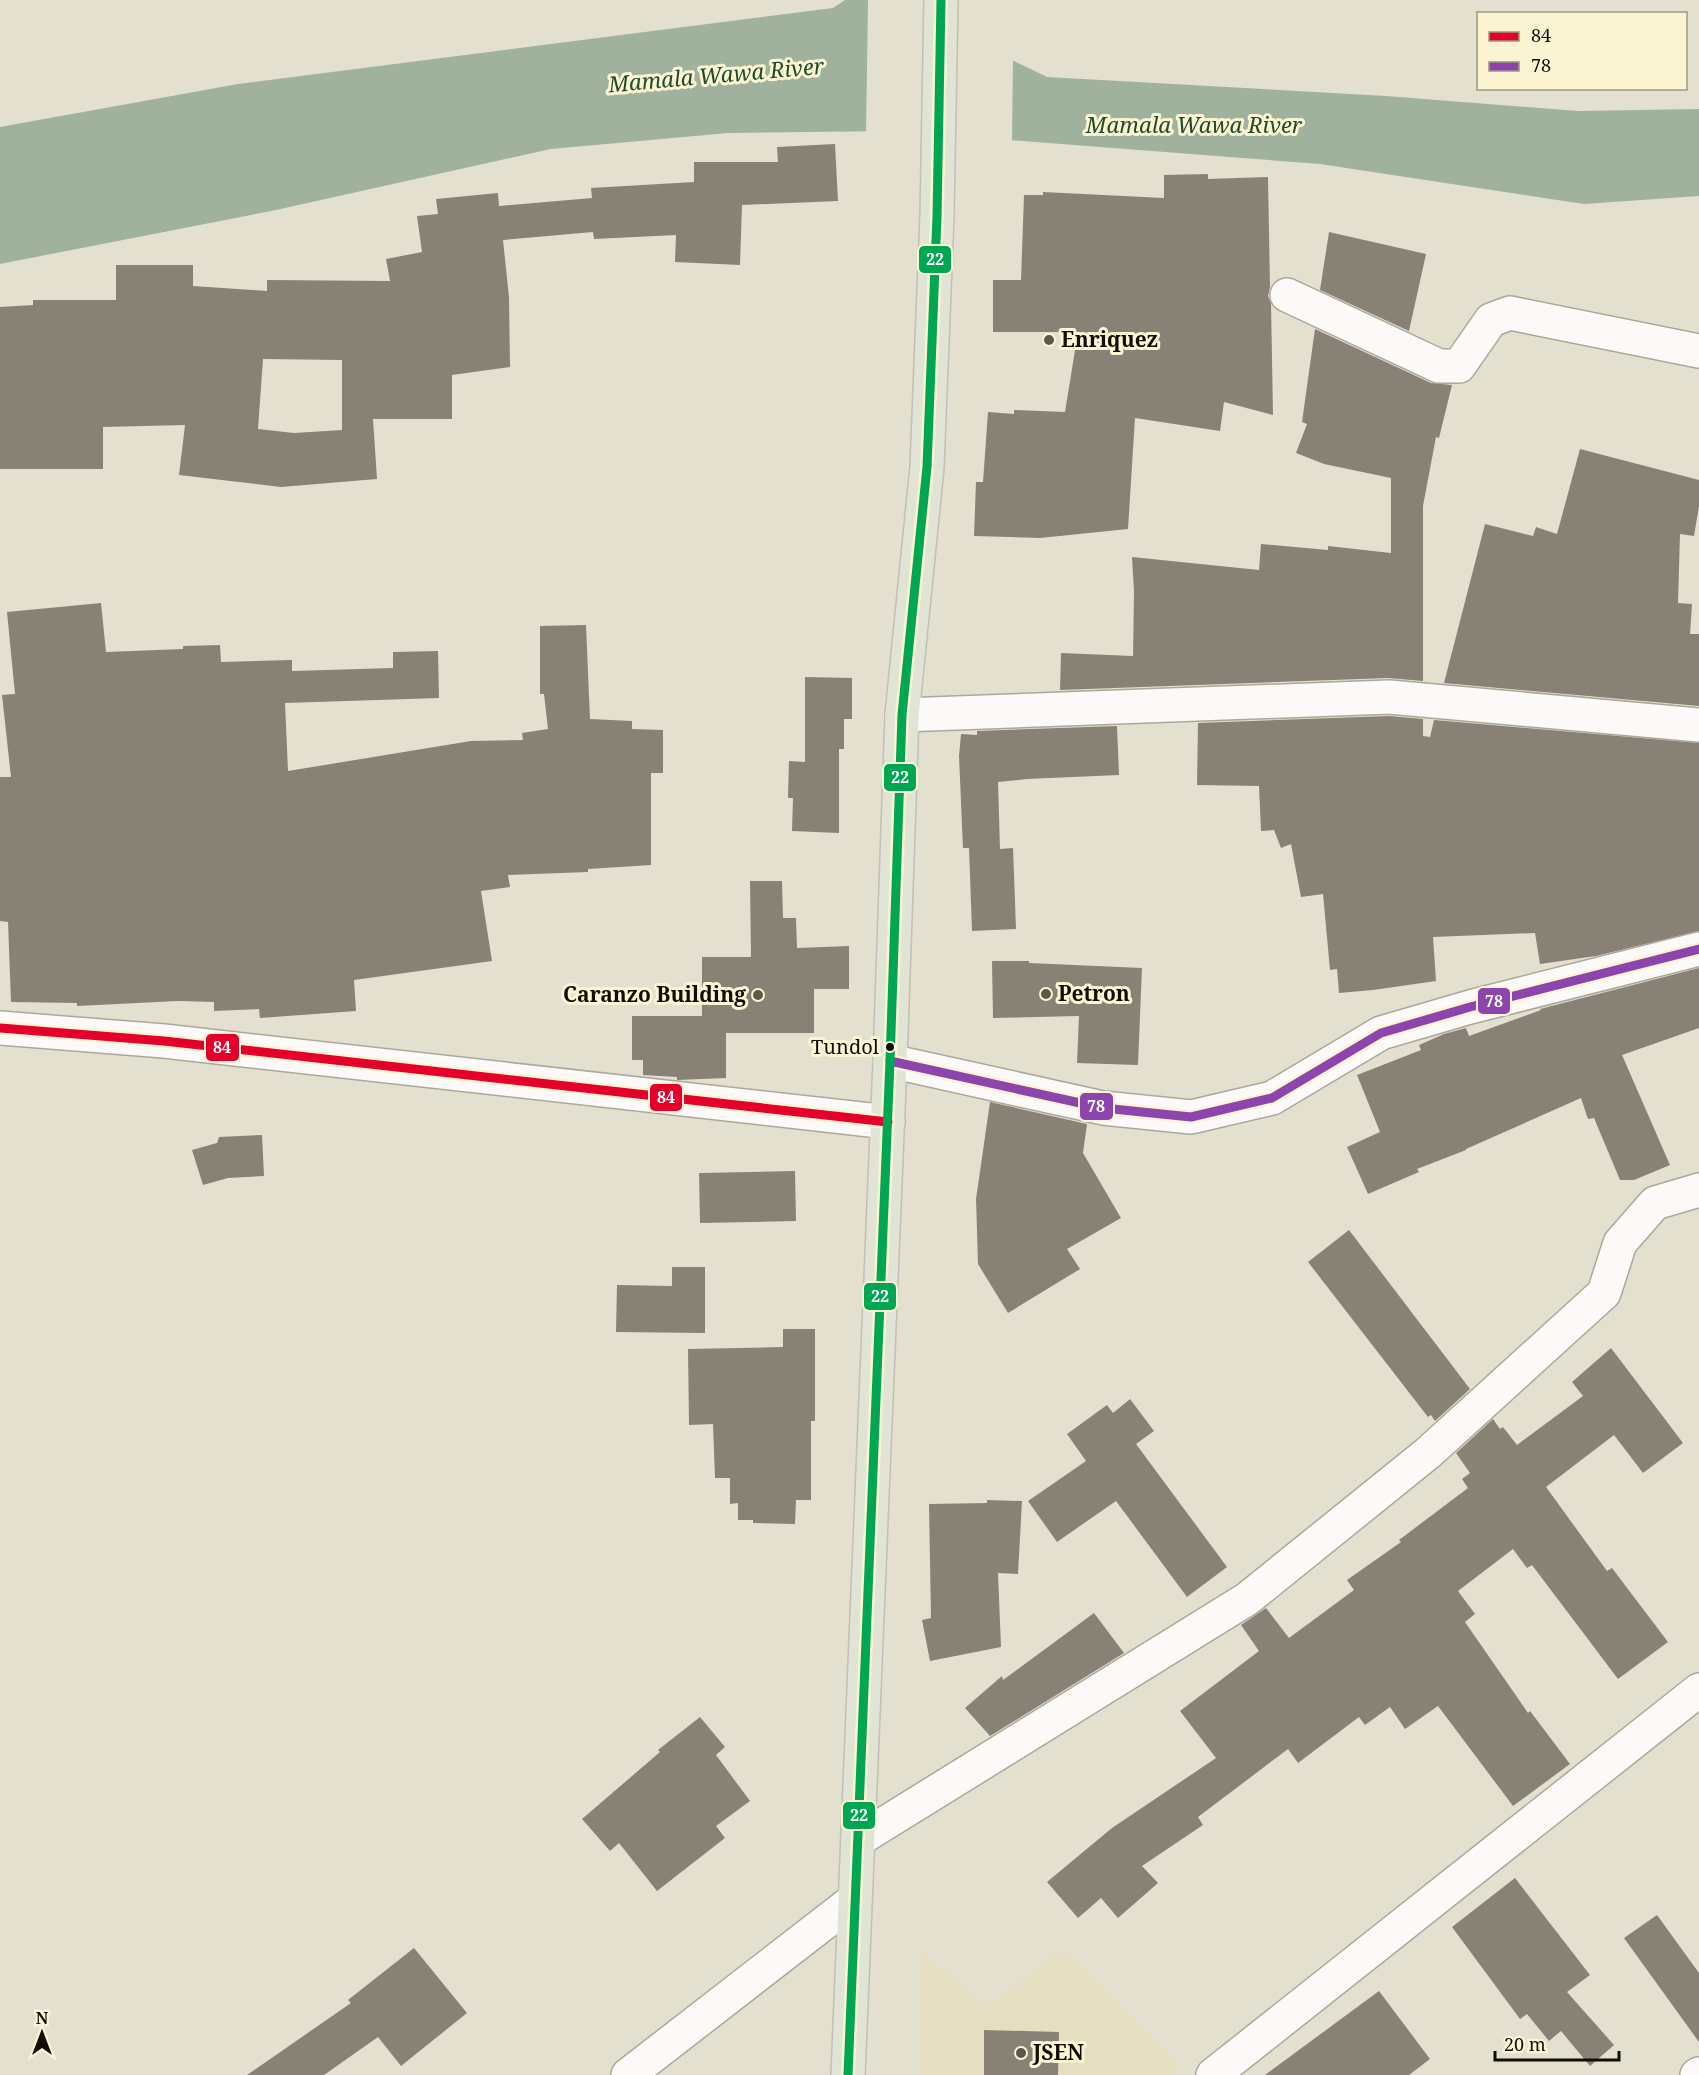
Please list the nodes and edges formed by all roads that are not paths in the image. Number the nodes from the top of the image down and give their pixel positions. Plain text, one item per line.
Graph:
1 (941, 0) edge
2 (1287, 295) dead end
3 (1699, 351) edge
4 (902, 715) junction
5 (1699, 725) edge
6 (1699, 950) edge
7 (0, 1028) edge
8 (890, 1061) junction
9 (888, 1122) junction
10 (1699, 1190) edge
11 (1699, 1690) edge
12 (858, 1840) junction
13 (854, 1900) junction
14 (628, 2075) edge
15 (848, 2075) edge
16 (1213, 2075) edge

1 - 4 main road
2 - 3 street
4 - 5 street
4 - 8 main road
6 - 8 street
7 - 9 street
8 - 9 main road
9 - 12 main road
10 - 12 street
11 - 16 street
12 - 13 main road
13 - 14 street
13 - 15 main road

